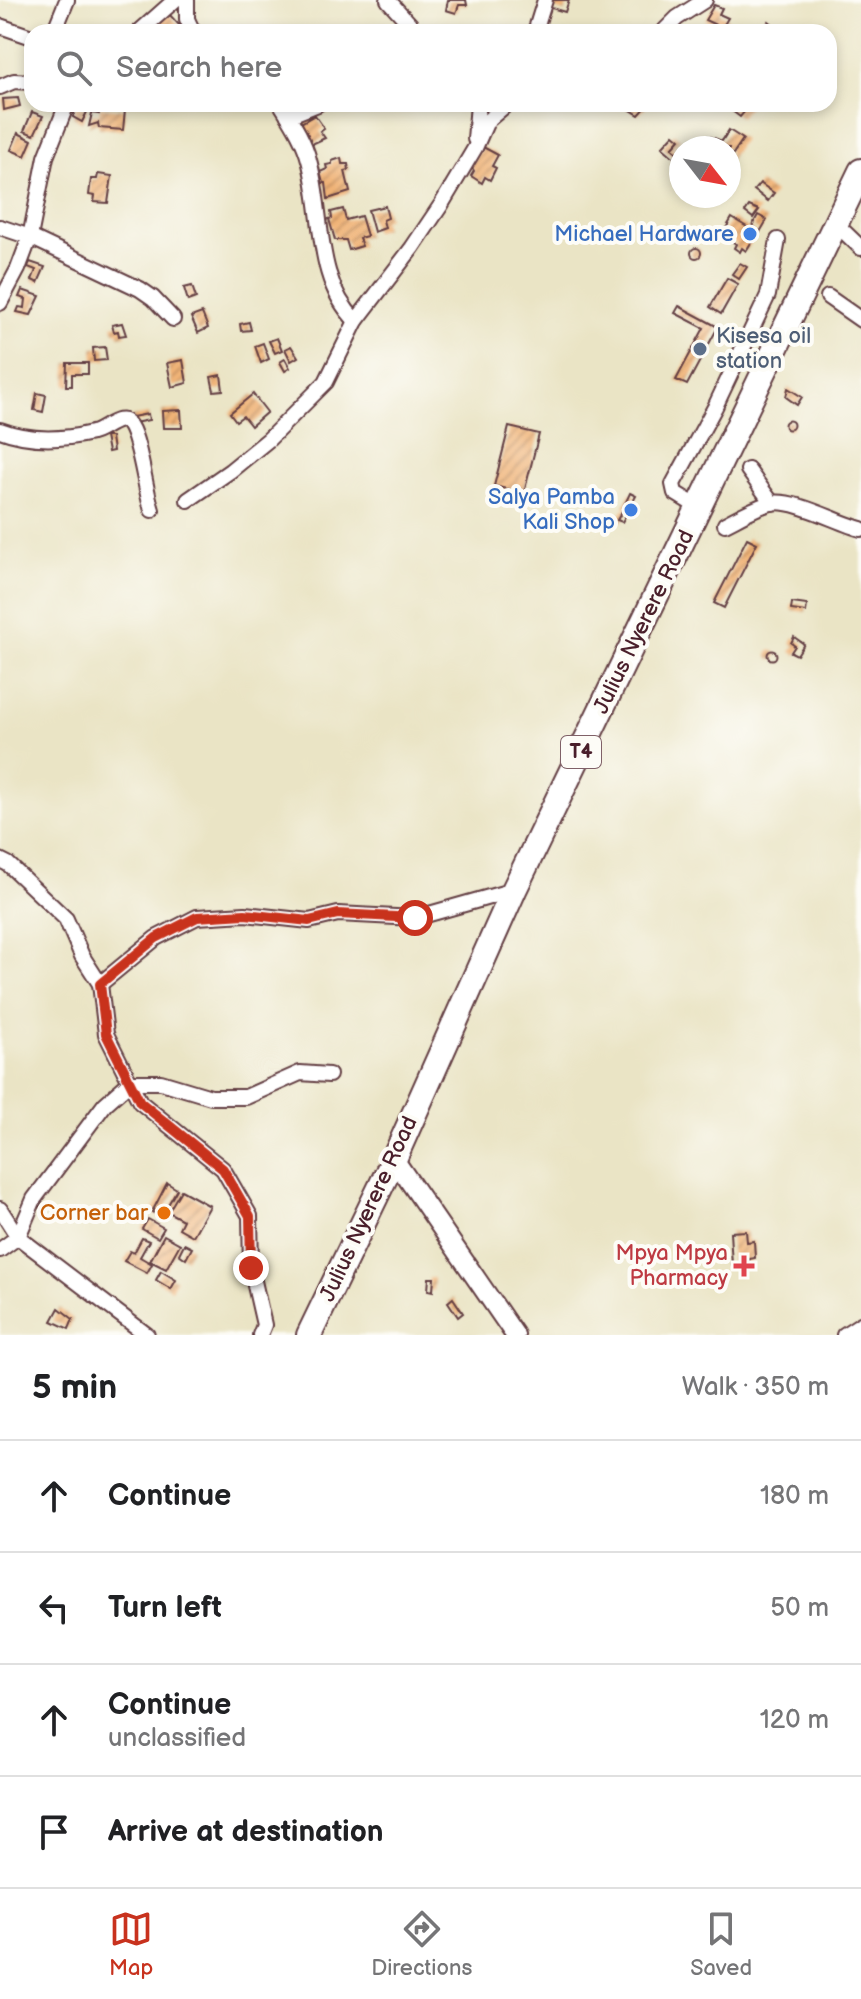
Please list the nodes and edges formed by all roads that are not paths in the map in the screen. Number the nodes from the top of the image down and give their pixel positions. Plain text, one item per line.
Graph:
1 (67, 0) edge
2 (175, 0) edge
3 (187, 0) edge
4 (388, 0) edge
5 (545, 0) edge
6 (705, 0) edge
7 (57, 24) edge
8 (148, 24) edge
9 (189, 24) edge
10 (410, 24) edge
11 (538, 24) edge
12 (671, 24) edge
13 (0, 26) edge
14 (24, 34) edge
15 (24, 82) edge
16 (0, 87) edge
17 (64, 112) edge
18 (286, 112) edge
19 (477, 112) edge
20 (498, 112) edge
21 (475, 148) junction
22 (861, 171) edge
23 (836, 224) junction
24 (0, 227) edge
25 (30, 237) junction
26 (778, 240) dead end
27 (861, 248) edge
28 (828, 297) dead end
29 (0, 303) edge
30 (173, 319) dead end
31 (861, 320) edge
32 (356, 321) junction
33 (0, 430) edge
34 (748, 470) dead end
35 (188, 500) dead end
36 (772, 503) junction
37 (698, 507) junction
38 (152, 510) dead end
39 (725, 524) dead end
40 (861, 529) edge
41 (0, 860) edge
42 (514, 890) junction
43 (100, 984) junction
44 (329, 1075) dead end
45 (130, 1082) junction
46 (394, 1159) junction
47 (0, 1209) edge
48 (18, 1237) junction
49 (0, 1250) edge
50 (861, 1324) edge
51 (147, 1335) edge
52 (260, 1335) edge
53 (309, 1335) edge
54 (515, 1335) edge
55 (844, 1335) edge

1 - 7 street
2 - 8 street
3 - 9 street
4 - 10 street
5 - 11 street
6 - 12 street
13 - 14 street
15 - 16 street
17 - 25 street
18 - 32 street
19 - 21 street
20 - 21 street
21 - 32 street
22 - 23 highway, Julius Nyerere Road / T4
23 - 27 street
23 - 37 highway, Julius Nyerere Road / T4
24 - 25 street
25 - 29 street
25 - 30 street
26 - 37 street
28 - 31 street
32 - 35 street
33 - 38 street
34 - 36 street
36 - 39 street
36 - 40 street
37 - 42 highway, Julius Nyerere Road / T4
41 - 43 street
42 - 43 street
42 - 46 highway, Julius Nyerere Road / T4
43 - 45 street
44 - 45 street
45 - 48 street
45 - 52 street
46 - 53 highway, Julius Nyerere Road / T4
46 - 54 street
47 - 48 street
48 - 49 street
48 - 51 street
50 - 55 street

